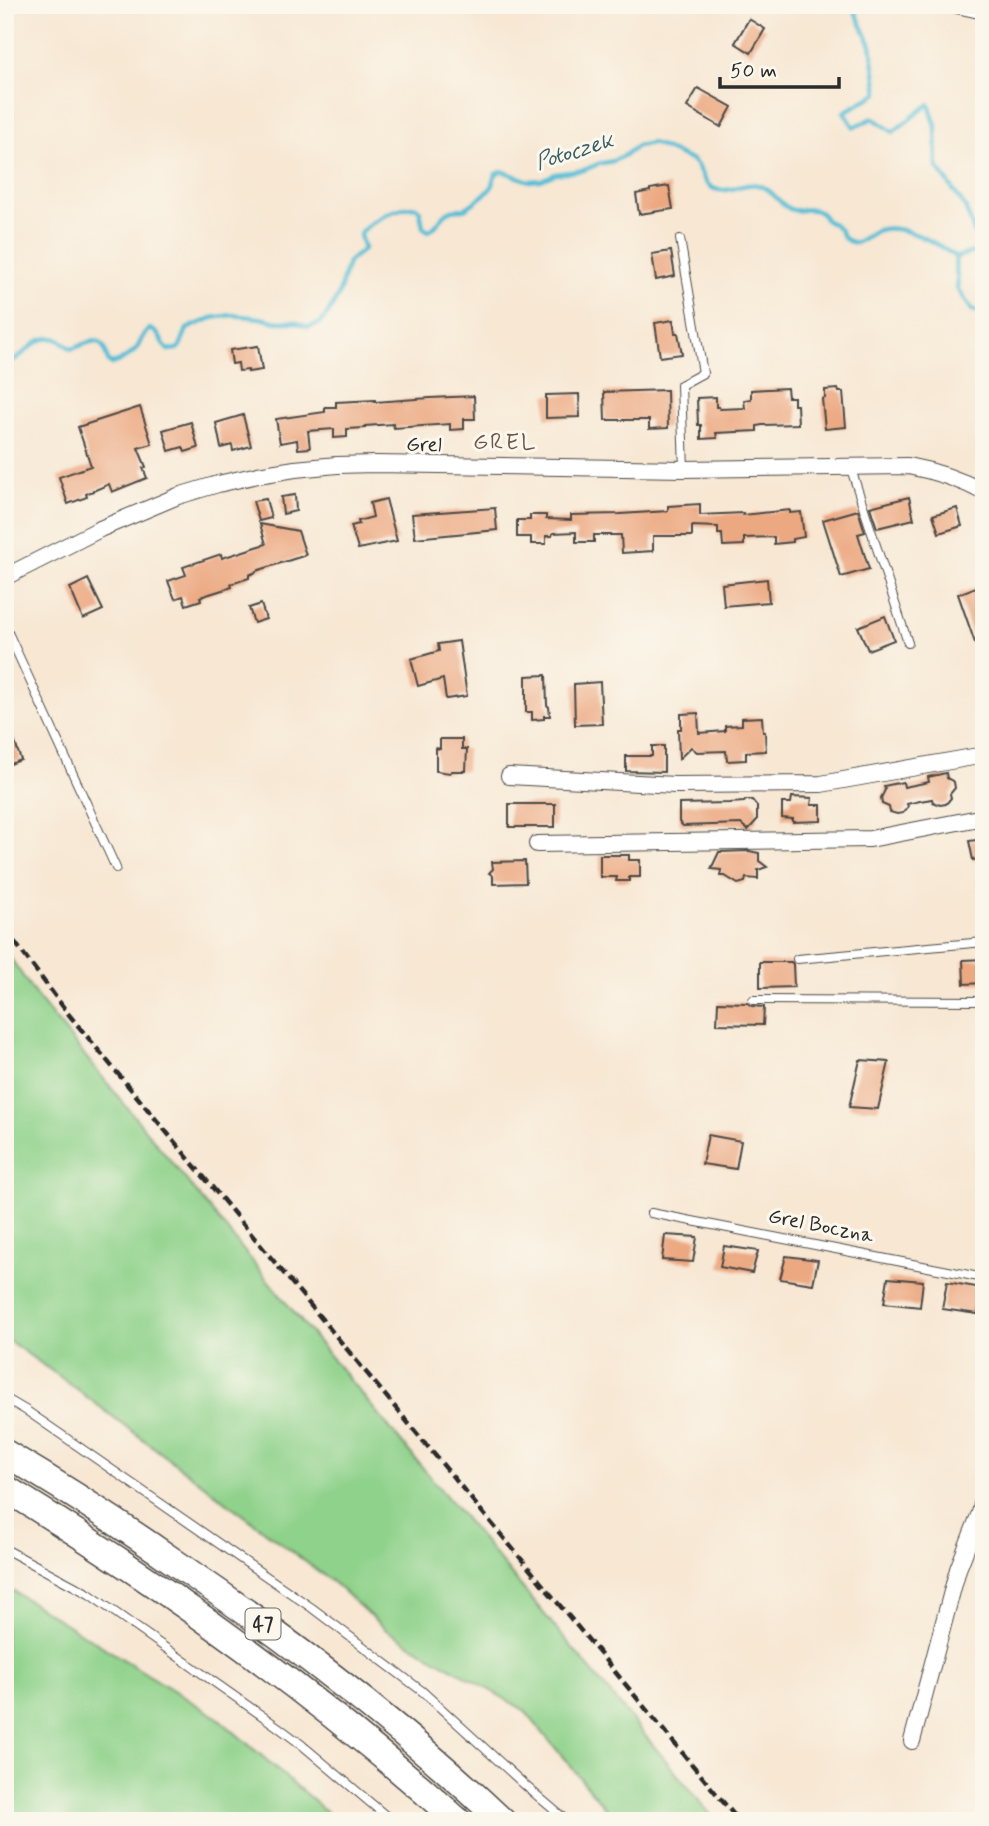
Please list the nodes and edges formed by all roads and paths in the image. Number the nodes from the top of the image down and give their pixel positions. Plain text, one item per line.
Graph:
1 (957, 5) edge
2 (984, 11) edge
3 (680, 239) dead end
4 (850, 466) junction
5 (684, 469) junction
6 (984, 492) edge
7 (5, 577) edge
8 (5, 626) edge
9 (908, 643) dead end
10 (984, 755) edge
11 (509, 776) dead end
12 (984, 817) edge
13 (537, 844) dead end
14 (116, 868) dead end
15 (984, 942) edge
16 (797, 959) dead end
17 (753, 1000) dead end
18 (984, 1000) edge
19 (651, 1213) dead end
20 (984, 1278) edge
21 (5, 1398) edge
22 (5, 1453) edge
23 (5, 1488) edge
24 (984, 1497) edge
25 (5, 1549) edge
26 (912, 1741) dead end
27 (392, 1821) edge
28 (458, 1821) edge
29 (502, 1821) edge
30 (567, 1821) edge

1 - 2 street
3 - 5 lane
4 - 5 street, Grel
4 - 6 street, Grel
4 - 9 lane
5 - 7 street, Grel
8 - 14 lane
10 - 11 street
12 - 13 street
15 - 16 lane
17 - 18 lane
19 - 20 lane, Grel Boczna
21 - 30 lane
22 - 29 main road, 47
23 - 28 main road, 47
24 - 26 street
25 - 27 lane

